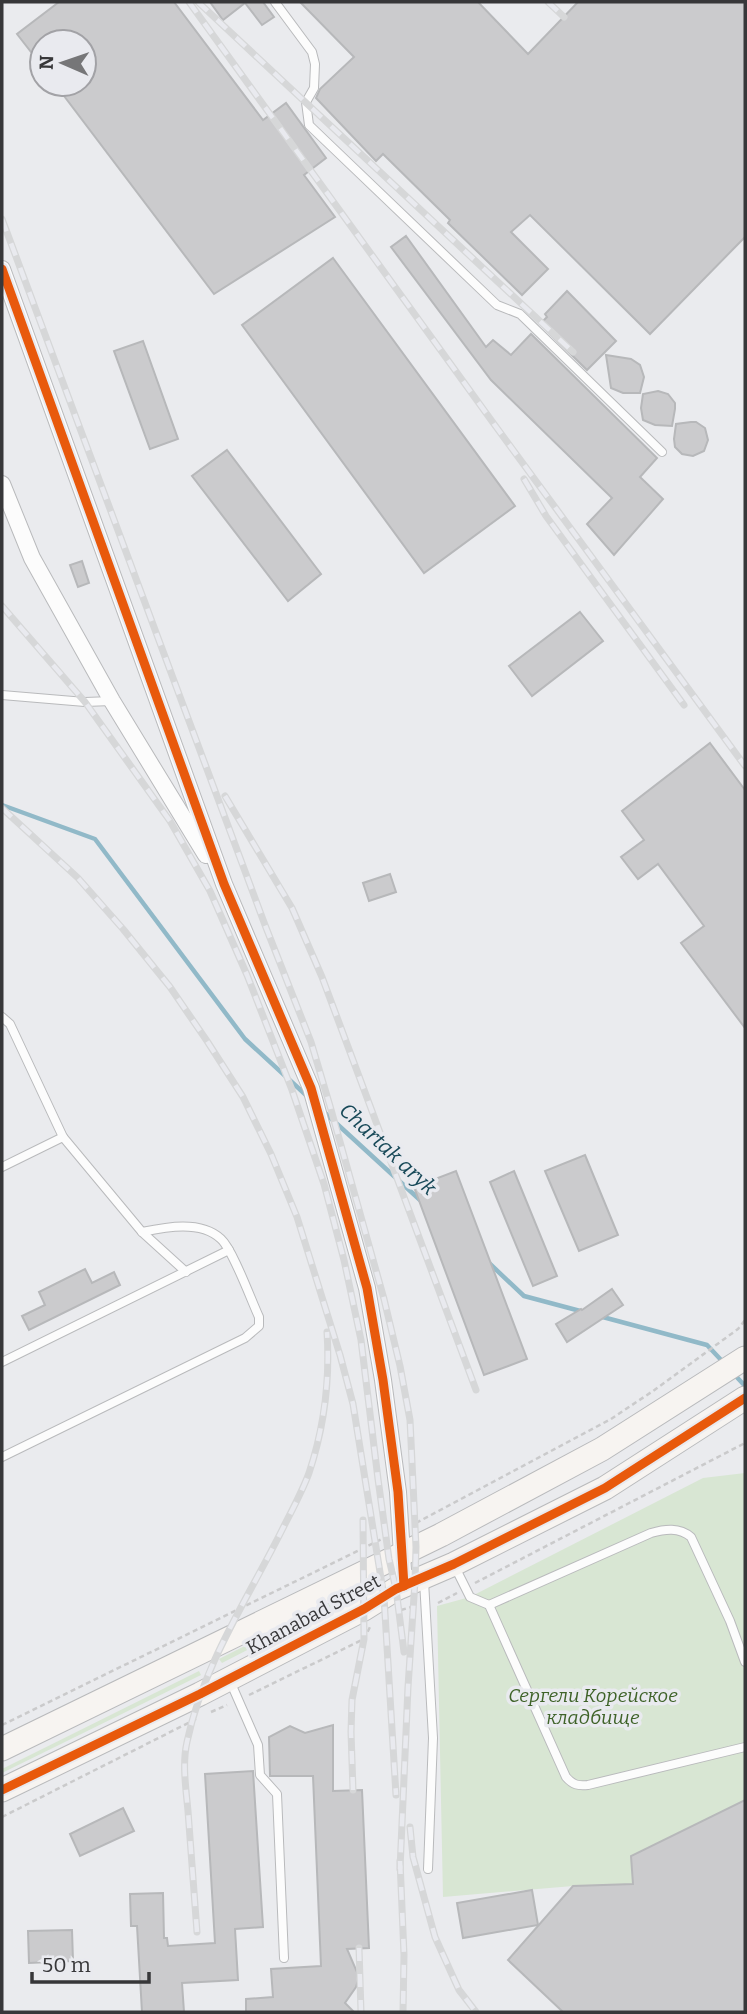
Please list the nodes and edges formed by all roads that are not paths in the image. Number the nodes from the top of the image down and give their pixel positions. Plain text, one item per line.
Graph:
1 (275, 2) edge
2 (2, 269) edge
3 (662, 452) dead end
4 (2, 484) edge
5 (2, 695) edge
6 (112, 701) junction
7 (224, 884) junction
8 (2, 1017) edge
9 (63, 1137) junction
10 (2, 1167) edge
11 (142, 1232) junction
12 (229, 1250) junction
13 (186, 1272) junction
14 (745, 1358) edge
15 (2, 1362) edge
16 (745, 1398) edge
17 (2, 1457) edge
18 (401, 1542) junction
19 (454, 1564) junction
20 (414, 1582) junction
21 (489, 1605) junction
22 (745, 1662) edge
23 (229, 1678) junction
24 (745, 1747) edge
25 (2, 1749) edge
26 (2, 1790) edge
27 (428, 1869) dead end
28 (284, 1958) dead end

1 - 3 lane
2 - 7 street
4 - 6 street
5 - 6 lane
6 - 7 street
7 - 18 street
8 - 9 lane
9 - 10 lane
9 - 11 lane
11 - 12 lane
11 - 13 lane
12 - 13 lane
12 - 17 lane
13 - 15 lane
14 - 18 street, Khanabad Street
16 - 19 street, Khanabad Street
18 - 20 street
18 - 25 street, Khanabad Street
19 - 20 street, Khanabad Street
19 - 21 lane
20 - 23 street, Khanabad Street
20 - 27 lane
21 - 22 lane
21 - 24 lane
23 - 26 street, Khanabad Street
23 - 28 lane

